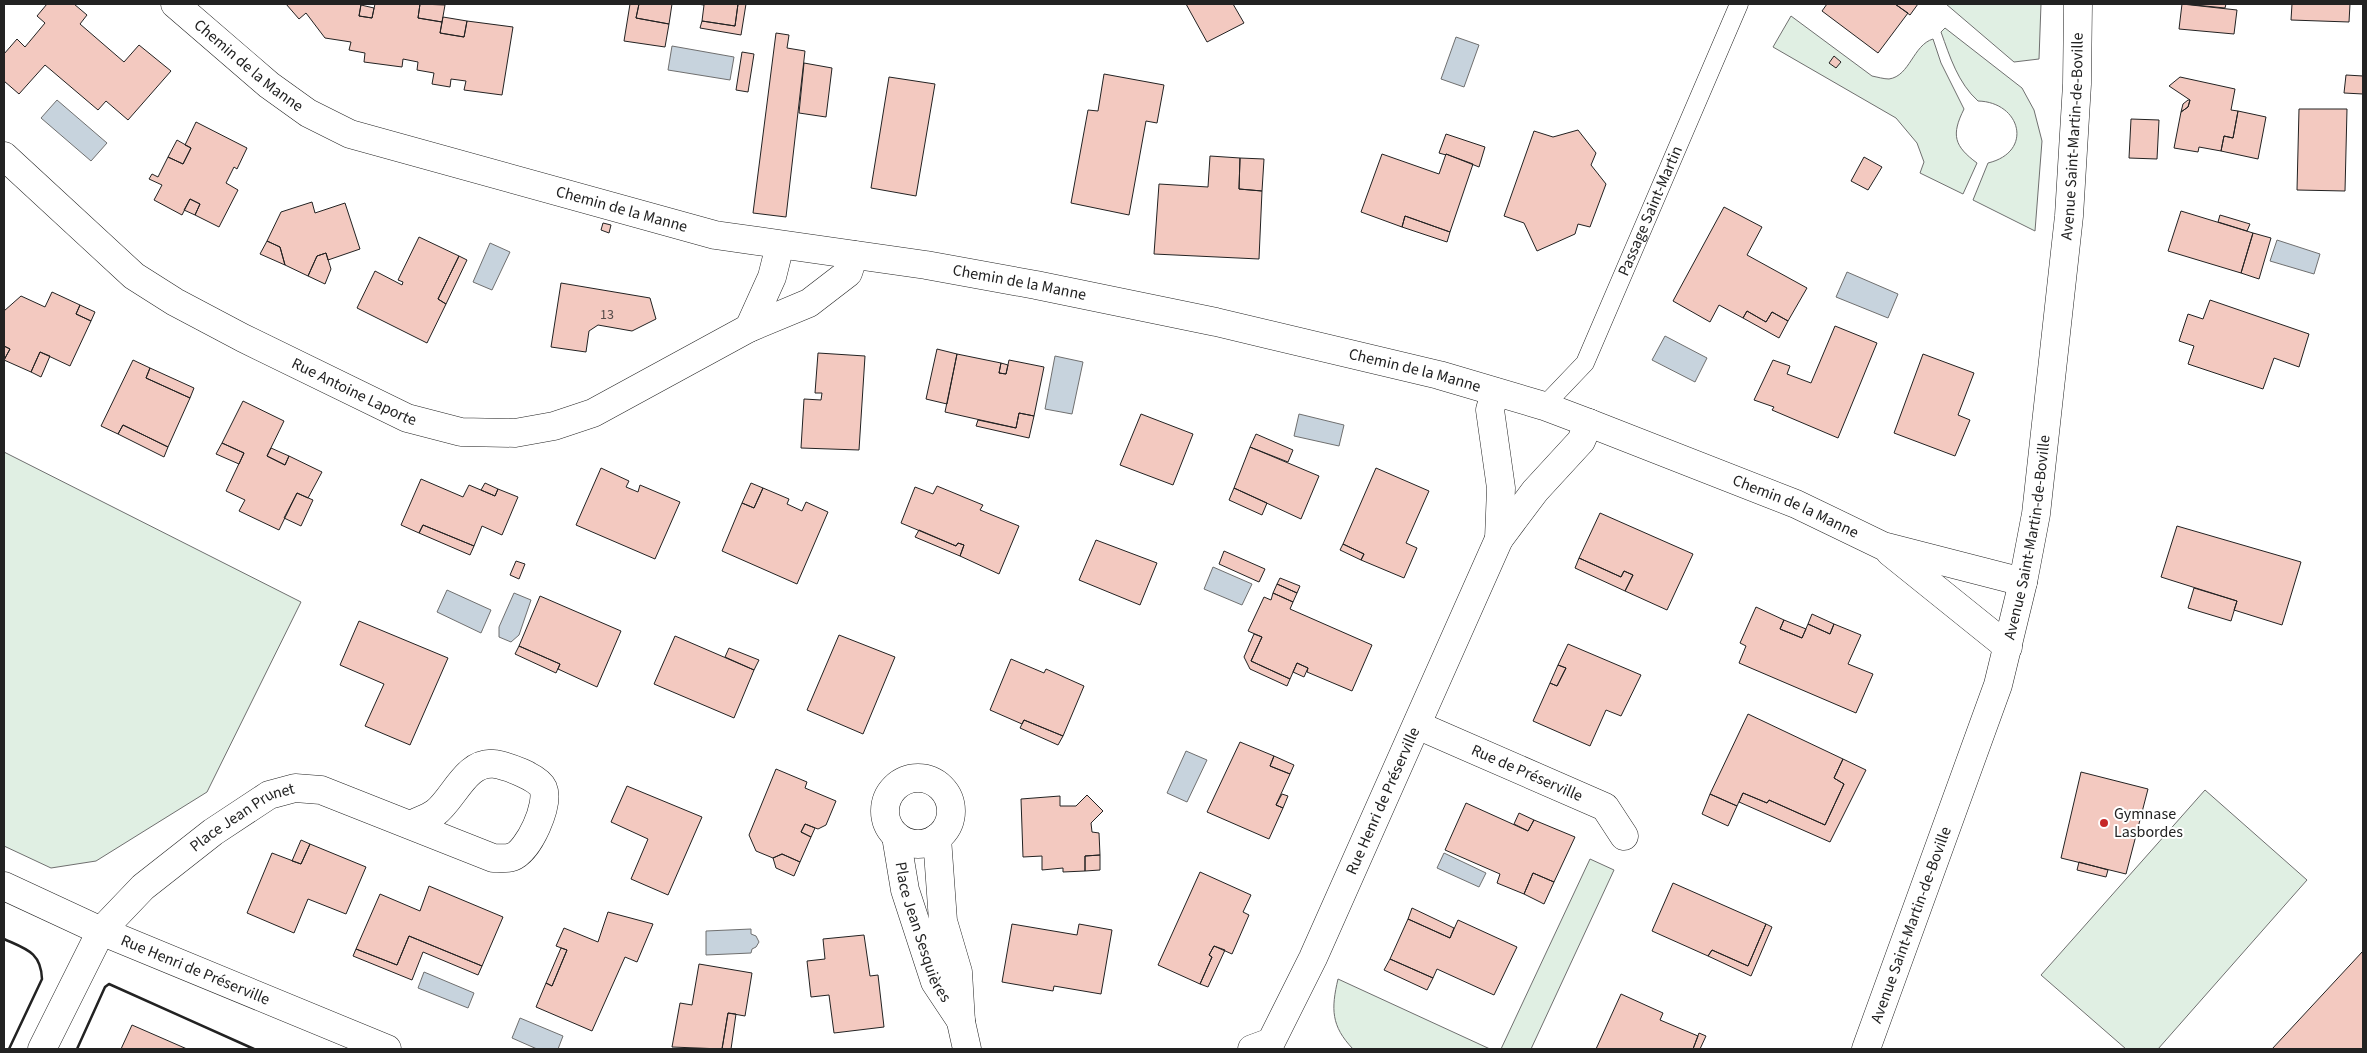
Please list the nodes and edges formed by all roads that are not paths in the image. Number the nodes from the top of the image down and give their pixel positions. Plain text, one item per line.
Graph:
1 (175, 4) edge
2 (1739, 4) edge
3 (2078, 4) edge
4 (4, 156) edge
5 (780, 245) junction
6 (854, 255) junction
7 (749, 328) junction
8 (1495, 392) junction
9 (1544, 406) junction
10 (1589, 424) junction
11 (1498, 539) junction
12 (1883, 546) junction
13 (2023, 582) junction
14 (2008, 646) junction
15 (1417, 725) junction
16 (411, 825) junction
17 (896, 836) junction
18 (1624, 836) dead end
19 (937, 838) junction
20 (4, 886) edge
21 (101, 931) junction
22 (961, 1022) junction
23 (1270, 1047) edge
24 (42, 1049) edge
25 (387, 1049) edge
26 (967, 1049) edge
27 (1866, 1049) edge

1 - 5 street, Chemin de la Manne
2 - 9 lane, Passage Saint-Martin
3 - 13 street, Avenue Saint-Martin-de-Boville
4 - 7 street, Rue Antoine Laporte
5 - 6 street, Chemin de la Manne
5 - 7 street
6 - 7 street, Rue Antoine Laporte
6 - 8 street, Chemin de la Manne
8 - 9 street, Chemin de la Manne
8 - 11 street, Rue Henri de Préserville
9 - 10 street, Chemin de la Manne
10 - 11 street, Rue Henri de Préserville
10 - 12 street, Chemin de la Manne
11 - 15 street, Rue Henri de Préserville
12 - 13 street, Chemin de la Manne
12 - 14 street, Chemin de la Manne
13 - 14 street, Avenue Saint-Martin-de-Boville
14 - 27 street, Avenue Saint-Martin-de-Boville
15 - 18 street, Rue de Préserville
15 - 23 street, Rue Henri de Préserville
16 - 16 street, Place Jean Prunet
16 - 21 street, Place Jean Prunet
17 - 19 street, Place Jean Sesquières
17 - 19 street, Place Jean Sesquières
17 - 22 street, Place Jean Sesquières
19 - 22 street, Place Jean Sesquières
20 - 21 street, Rue Henri de Préserville
21 - 24 street, Place Jean Prunet
21 - 25 street, Rue Henri de Préserville
22 - 26 street, Place Jean Sesquières

